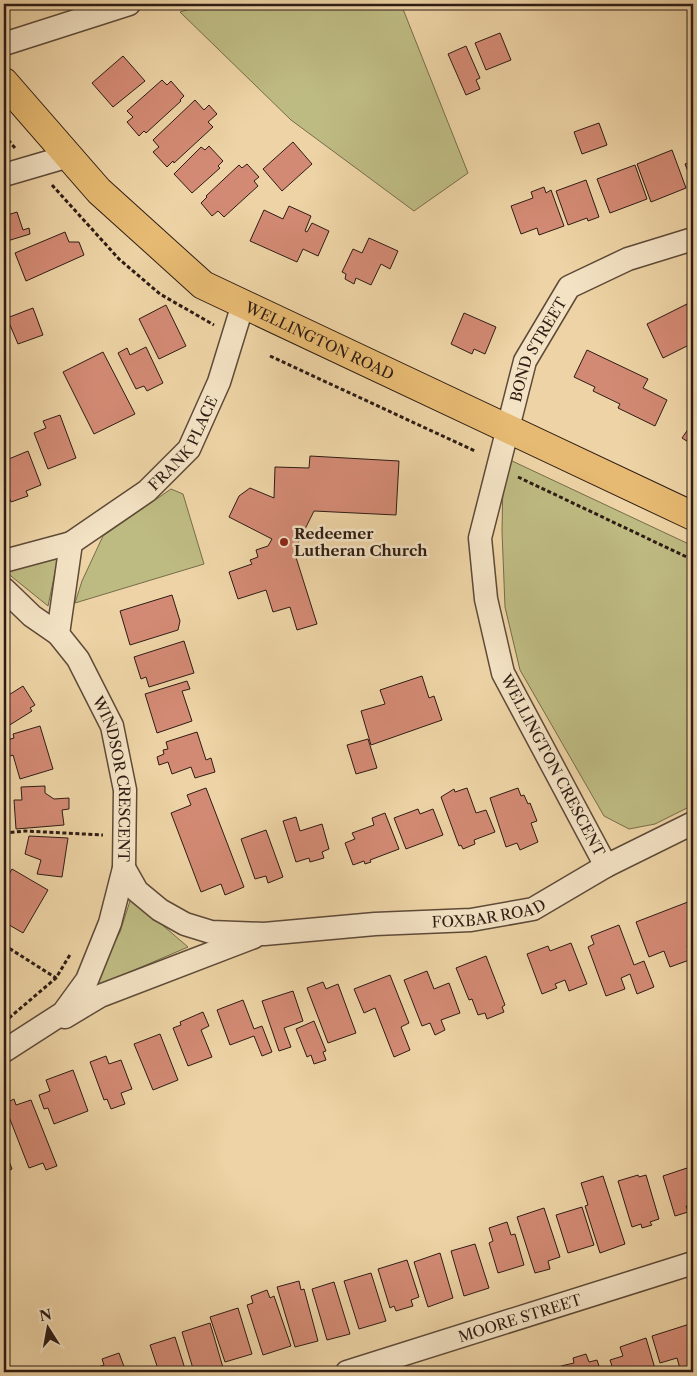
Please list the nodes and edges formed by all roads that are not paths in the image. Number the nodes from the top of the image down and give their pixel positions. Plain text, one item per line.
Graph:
1 (129, 4) edge
2 (4, 44) edge
3 (4, 82) edge
4 (68, 156) junction
5 (4, 176) edge
6 (693, 238) edge
7 (243, 304) junction
8 (508, 428) junction
9 (693, 516) edge
10 (70, 544) junction
11 (4, 561) edge
12 (4, 589) edge
13 (58, 634) junction
14 (693, 823) edge
15 (606, 866) junction
16 (124, 868) junction
17 (264, 934) junction
18 (12, 1047) edge
19 (693, 1263) edge
20 (346, 1372) edge

1 - 2 street
3 - 4 main road, WELLINGTON ROAD
4 - 5 street
4 - 7 main road, WELLINGTON ROAD
6 - 8 street, BOND STREET
7 - 8 main road, WELLINGTON ROAD
7 - 10 street, FRANK PLACE
8 - 9 main road, WELLINGTON ROAD
8 - 15 street, WELLINGTON CRESCENT
10 - 11 street, FRANK PLACE
10 - 13 street
12 - 13 street, WINDSOR CRESCENT
13 - 16 street, WINDSOR CRESCENT
14 - 15 street, FOXBAR ROAD
15 - 17 street, FOXBAR ROAD
16 - 17 street, FOXBAR ROAD
16 - 18 street, WINDSOR CRESCENT
17 - 18 street, FOXBAR ROAD
19 - 20 street, MOORE STREET

